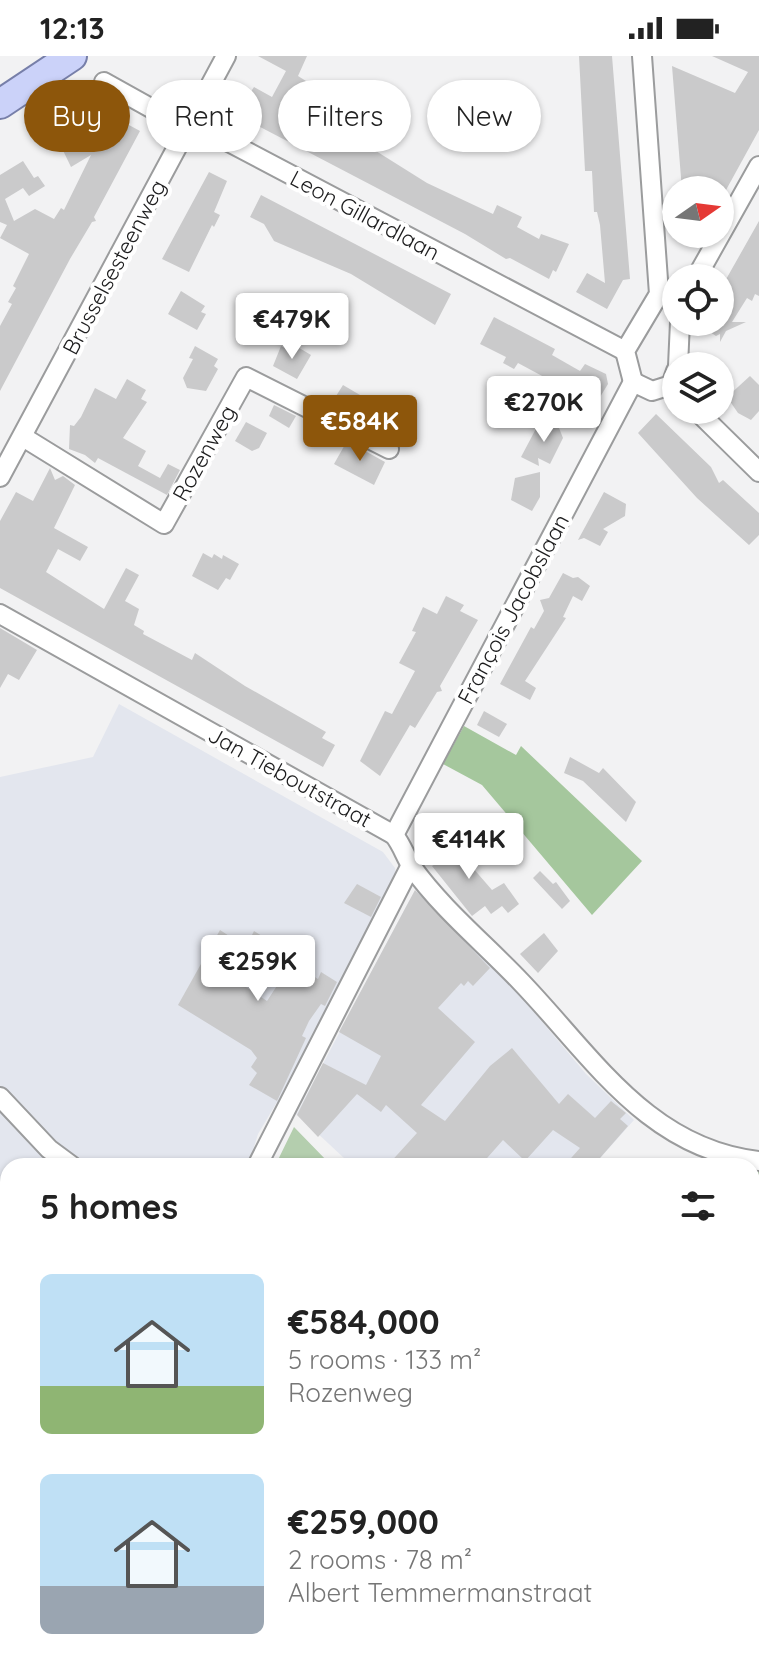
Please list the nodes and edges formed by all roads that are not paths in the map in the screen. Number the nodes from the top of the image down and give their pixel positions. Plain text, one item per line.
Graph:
1 (72, 56) edge
2 (226, 56) edge
3 (642, 56) edge
4 (213, 80) edge
5 (0, 104) edge
6 (175, 152) edge
7 (248, 152) edge
8 (759, 166) edge
9 (664, 264) edge
10 (704, 264) edge
11 (662, 303) edge
12 (625, 351) junction
13 (633, 382) junction
14 (662, 385) edge
15 (710, 424) edge
16 (23, 437) junction
17 (389, 449) dead end
18 (759, 472) edge
19 (0, 477) edge
20 (0, 614) edge
21 (394, 835) junction
22 (411, 865) junction
23 (0, 1097) edge
24 (61, 1158) edge
25 (261, 1158) edge
26 (747, 1158) edge

1 - 5 main road
2 - 4 street, Brusselsesteenweg
3 - 9 street
6 - 16 street, Brusselsesteenweg
7 - 12 street, Leon Gillardlaan
8 - 10 street
11 - 12 street
12 - 13 street
13 - 14 street
13 - 21 street, François Jacobslaan
15 - 18 street
16 - 17 street, Rozenweg
16 - 19 street, Brusselsesteenweg
20 - 21 street, Jan Tieboutstraat
21 - 22 street, Jan Tieboutstraat
22 - 25 street
22 - 26 street, Jan Tieboutstraat
23 - 24 street

